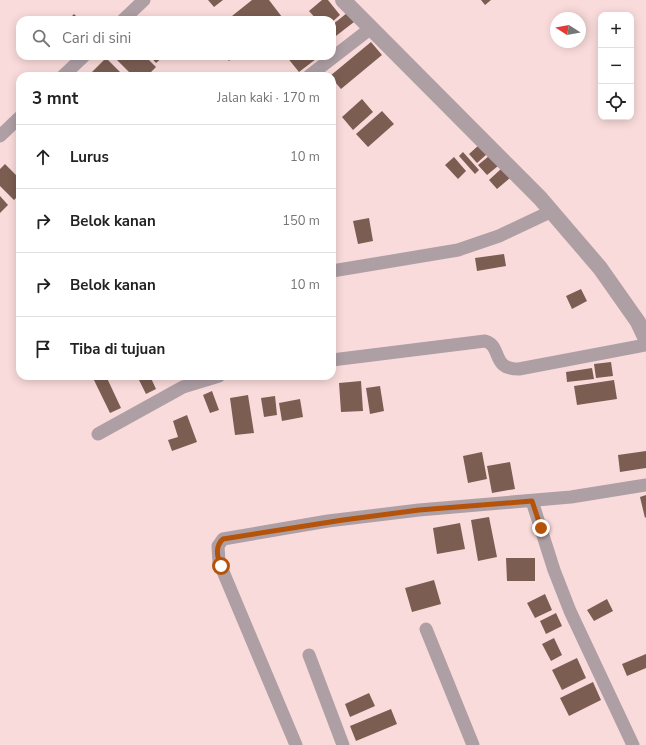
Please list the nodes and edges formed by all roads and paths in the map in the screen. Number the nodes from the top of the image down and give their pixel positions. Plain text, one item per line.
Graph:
1 (144, 0) edge
2 (343, 0) edge
3 (127, 16) edge
4 (371, 28) junction
5 (336, 55) edge
6 (80, 60) edge
7 (330, 60) edge
8 (67, 72) edge
9 (314, 72) edge
10 (16, 121) edge
11 (0, 136) edge
12 (552, 211) junction
13 (336, 270) edge
14 (646, 339) edge
15 (646, 345) edge
16 (336, 360) edge
17 (206, 380) edge
18 (98, 434) dead end
19 (646, 485) edge
20 (532, 501) junction
21 (426, 629) dead end
22 (309, 655) dead end
23 (296, 745) edge
24 (344, 745) edge
25 (472, 745) edge
26 (633, 745) edge

1 - 3 street
2 - 4 street
4 - 5 street
4 - 12 street
6 - 8 street
7 - 9 street
10 - 11 street
12 - 13 street
12 - 14 street
15 - 16 street
17 - 18 street
19 - 20 street
20 - 23 street
20 - 26 street
21 - 25 street
22 - 24 street

